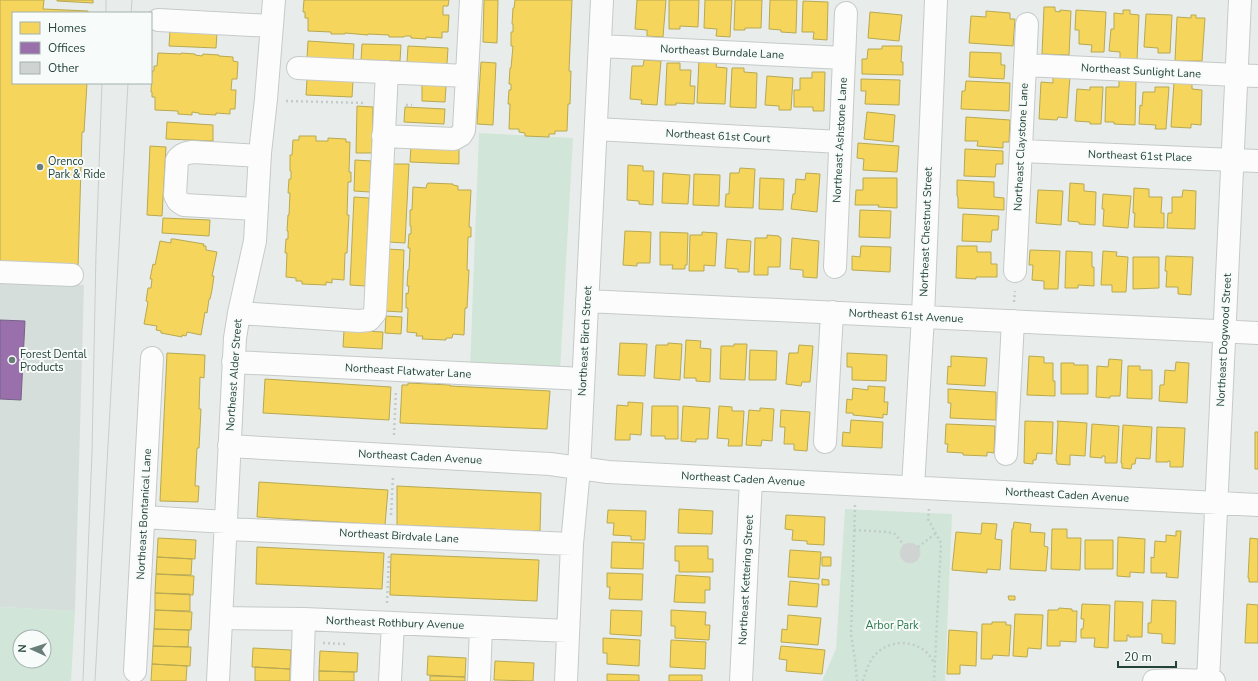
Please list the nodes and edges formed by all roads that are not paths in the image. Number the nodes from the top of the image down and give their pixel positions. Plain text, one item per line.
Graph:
1 (274, 0) edge
2 (471, 0) edge
3 (602, 0) edge
4 (936, 0) edge
5 (1240, 0) edge
6 (846, 13) dead end
7 (158, 20) dead end
8 (1027, 24) dead end
9 (272, 26) junction
10 (600, 46) junction
11 (844, 58) junction
12 (1025, 65) junction
13 (298, 68) dead end
14 (387, 72) junction
15 (466, 76) junction
16 (1247, 76) edge
17 (596, 129) junction
18 (383, 136) junction
19 (840, 142) junction
20 (1021, 151) junction
21 (260, 156) junction
22 (1233, 160) junction
23 (1258, 161) edge
24 (256, 209) junction
25 (835, 267) dead end
26 (1015, 271) road end
27 (0, 272) edge
28 (72, 275) dead end
29 (587, 301) junction
30 (832, 312) junction
31 (239, 313) junction
32 (923, 316) junction
33 (1014, 320) junction
34 (1225, 332) junction
35 (1258, 333) edge
36 (152, 358) dead end
37 (234, 362) junction
38 (583, 380) junction
39 (824, 442) dead end
40 (229, 446) junction
41 (1006, 454) dead end
42 (579, 469) junction
43 (751, 480) junction
44 (921, 488) junction
45 (1217, 503) junction
46 (1258, 504) edge
47 (144, 517) junction
48 (226, 525) junction
49 (572, 544) junction
50 (390, 614) junction
51 (222, 618) junction
52 (304, 620) junction
53 (481, 627) junction
54 (568, 631) junction
55 (135, 671) dead end
56 (218, 681) edge
57 (302, 681) edge
58 (390, 681) edge
59 (479, 681) edge
60 (566, 681) edge
61 (740, 681) edge
62 (1154, 681) edge
63 (1208, 681) edge
64 (1214, 681) edge

1 - 9 street, Northeast Alder Street
2 - 15 street
3 - 10 street, Northeast Birch Street
4 - 32 street, Northeast Chestnut Street
5 - 16 street, Northeast Dogwood Street
6 - 11 street, Northeast Ashstone Lane
7 - 9 street
8 - 12 street, Northeast Claystone Lane
9 - 21 street, Northeast Alder Street
10 - 11 street, Northeast Burndale Lane
10 - 17 street, Northeast Birch Street
11 - 19 street, Northeast Ashstone Lane
12 - 16 street, Northeast Sunlight Lane
12 - 20 street, Northeast Claystone Lane
13 - 14 street
14 - 15 street
14 - 18 street
15 - 18 street
16 - 22 street, Northeast Dogwood Street
17 - 19 street, Northeast 61st Court
17 - 29 street, Northeast Birch Street
18 - 31 street
19 - 25 street, Northeast Ashstone Lane
20 - 22 street, Northeast 61st Place
20 - 26 street, Northeast Claystone Lane
21 - 24 street, Northeast Alder Street
21 - 24 street
22 - 23 street, Northeast 61st Place
22 - 34 street, Northeast Dogwood Street
24 - 31 street, Northeast Alder Street
27 - 28 street
29 - 30 street, Northeast 61st Avenue
29 - 38 street, Northeast Birch Street
30 - 32 street, Northeast 61st Avenue
30 - 39 street
31 - 37 street, Northeast Alder Street
32 - 33 street, Northeast 61st Avenue
32 - 44 street, Northeast Chestnut Street
33 - 34 street, Northeast 61st Avenue
33 - 41 street
34 - 35 street, Northeast 61st Avenue
34 - 45 street, Northeast Dogwood Street
36 - 47 street, Northeast Bontanical Lane
37 - 38 street, Northeast Flatwater Lane
37 - 40 street, Northeast Alder Street
38 - 42 street, Northeast Birch Street
40 - 42 street, Northeast Caden Avenue
40 - 48 street, Northeast Alder Street
42 - 43 street, Northeast Caden Avenue
42 - 49 street, Northeast Birch Street
43 - 44 street, Northeast Caden Avenue
43 - 61 street, Northeast Kettering Street
44 - 45 street, Northeast Caden Avenue
45 - 46 street, Northeast Caden Avenue
45 - 63 street, Northeast Dogwood Street
47 - 48 street, Northeast Birdvale Lane
47 - 55 street, Northeast Bontanical Lane
48 - 49 street, Northeast Birdvale Lane
48 - 51 street, Northeast Alder Street
49 - 54 street, Northeast Birch Street
50 - 52 street, Northeast Rothbury Avenue
50 - 53 street, Northeast Rothbury Avenue
50 - 58 street
51 - 52 street, Northeast Rothbury Avenue
51 - 56 street, Northeast Alder Street
52 - 57 street
53 - 54 street, Northeast Rothbury Avenue
53 - 59 street
54 - 60 street, Northeast Birch Street
62 - 63 street
63 - 64 street

